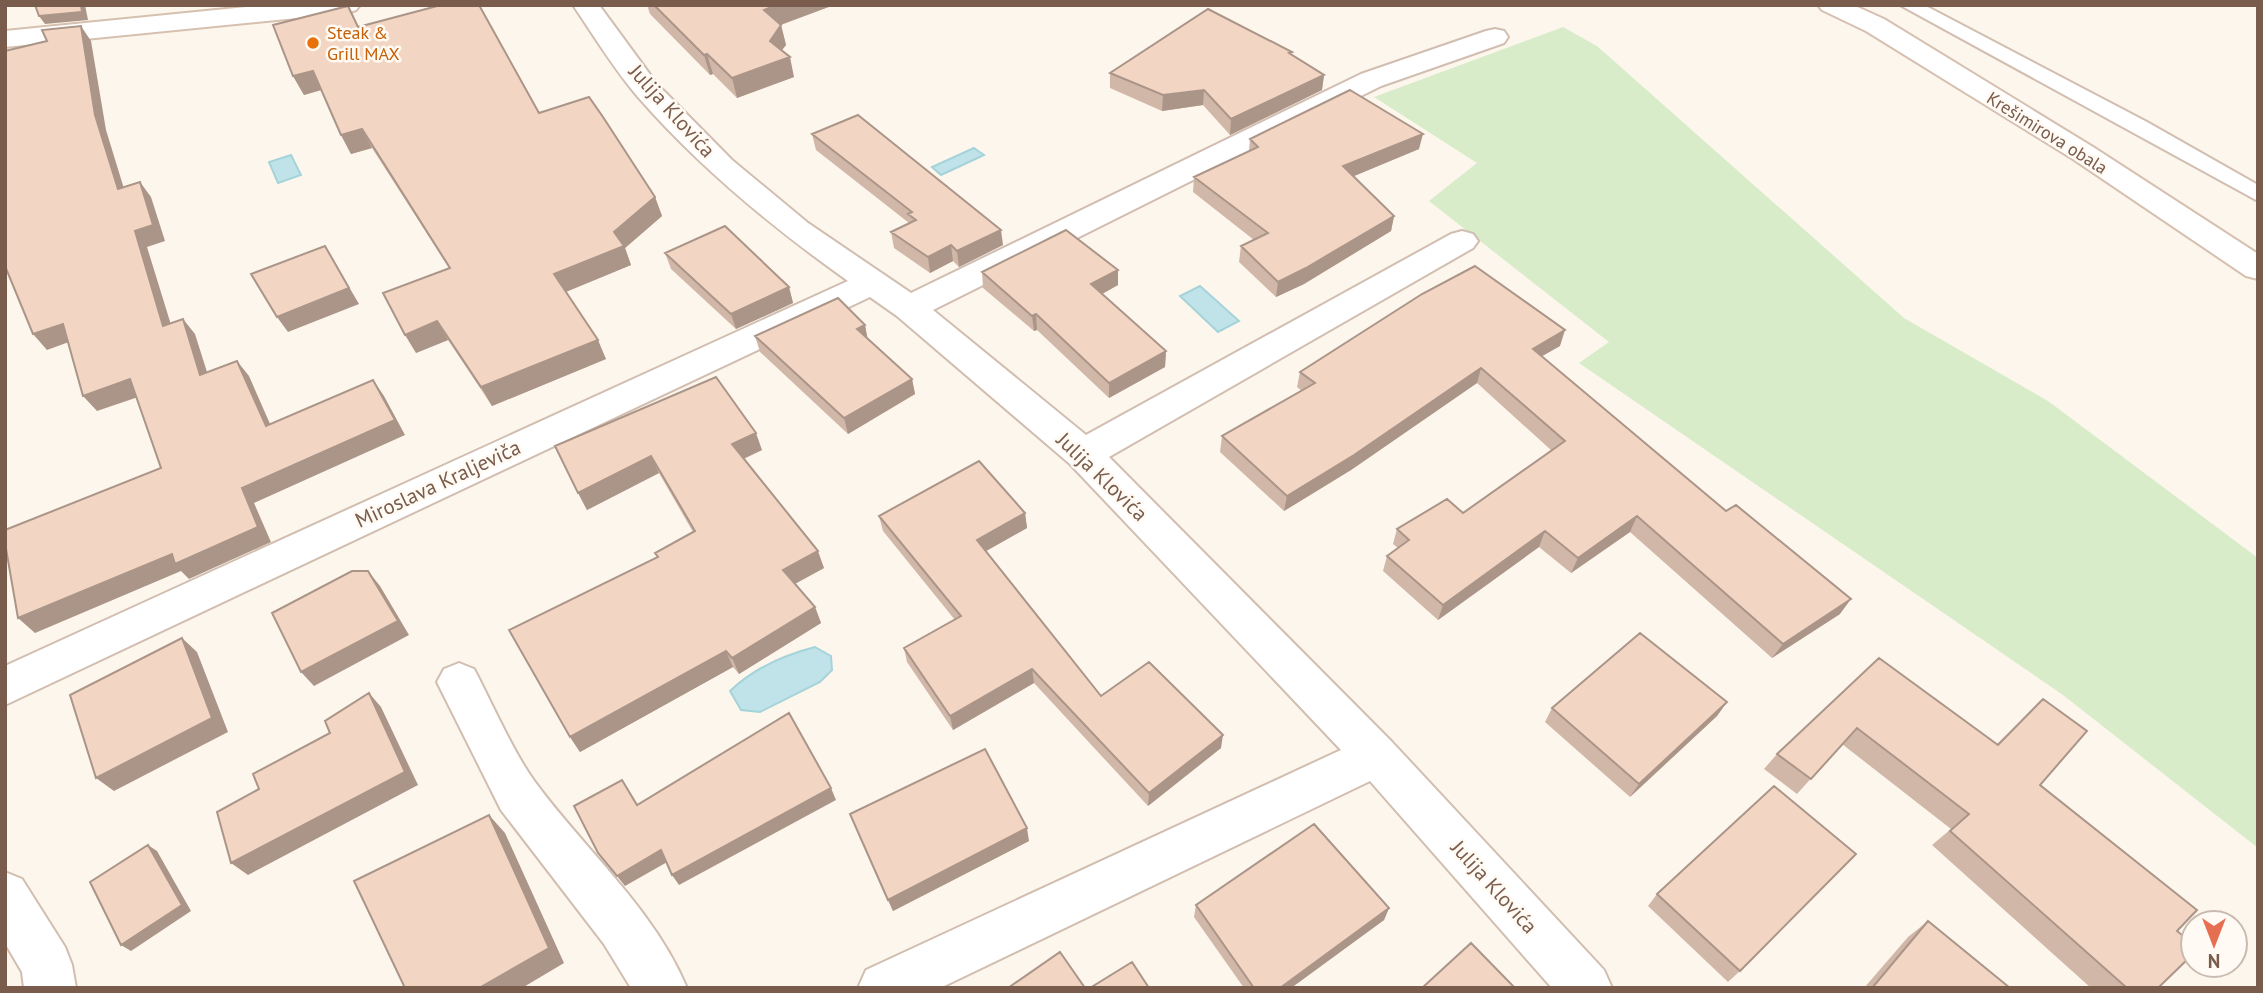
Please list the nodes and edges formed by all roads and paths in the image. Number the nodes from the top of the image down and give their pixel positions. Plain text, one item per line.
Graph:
1 (347, 5) edge
2 (586, 5) edge
3 (1831, 5) edge
4 (1909, 5) edge
5 (1495, 37) dead end
6 (5, 39) edge
7 (2258, 194) edge
8 (1462, 241) dead end
9 (2258, 269) edge
10 (871, 283) junction
11 (909, 307) junction
12 (1083, 454) junction
13 (458, 682) dead end
14 (5, 686) edge
15 (1376, 756) junction
16 (5, 896) edge
17 (50, 988) edge
18 (661, 988) edge
19 (884, 988) edge
20 (1586, 988) edge

1 - 6 street
2 - 10 street, Julija Klovića
3 - 9 street, Krešimirova obala
4 - 7 lane
5 - 11 street
8 - 12 street
10 - 11 street, Julija Klovića
10 - 14 street, Miroslava Kraljeviča
11 - 12 street, Julija Klovića
12 - 15 street, Julija Klovića
13 - 18 street
15 - 19 street
15 - 20 street, Julija Klovića
16 - 17 street

